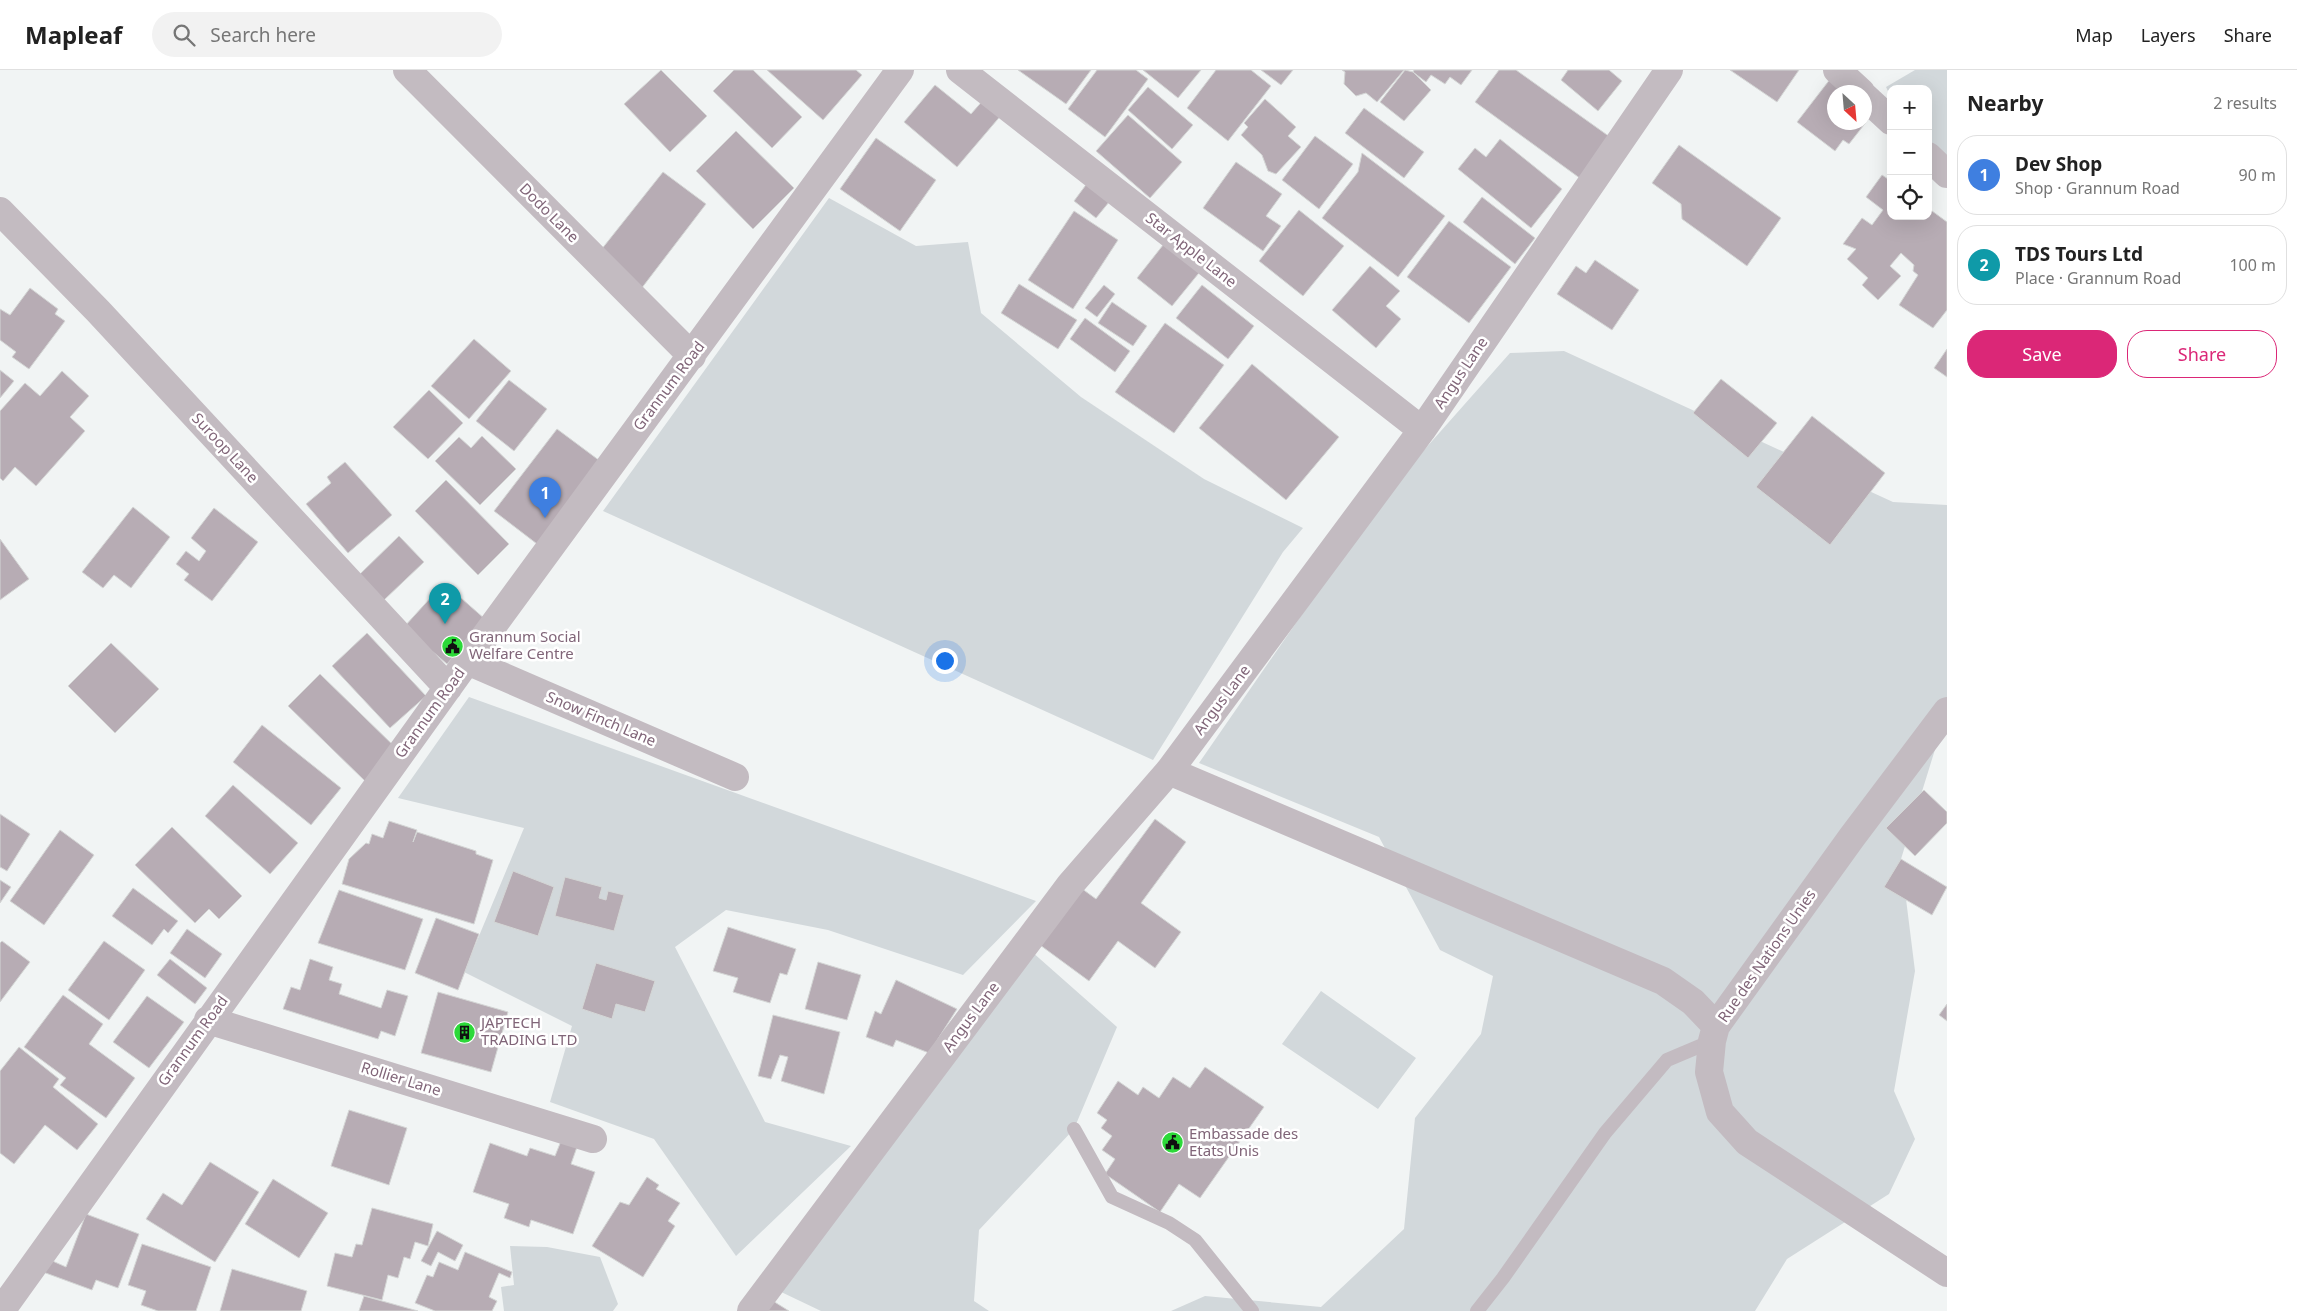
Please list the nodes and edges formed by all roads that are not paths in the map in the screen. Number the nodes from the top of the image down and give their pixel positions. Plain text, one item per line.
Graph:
1 (407, 70) edge
2 (900, 70) edge
3 (960, 70) edge
4 (1669, 70) edge
5 (1837, 70) edge
6 (1853, 85) edge
7 (1872, 103) edge
8 (1887, 116) edge
9 (1932, 160) edge
10 (1947, 174) edge
11 (0, 211) edge
12 (692, 356) junction
13 (1422, 430) junction
14 (467, 661) junction
15 (448, 688) junction
16 (1947, 711) edge
17 (1169, 771) junction
18 (735, 777) dead end
19 (208, 1020) junction
20 (1714, 1034) junction
21 (1074, 1129) dead end
22 (593, 1138) dead end
23 (1947, 1273) edge
24 (0, 1311) edge
25 (751, 1311) edge
26 (1252, 1311) edge
27 (1477, 1311) edge

1 - 12 street, Dodo Lane
2 - 12 street, Grannum Road
3 - 13 street, Star Apple Lane
4 - 13 street, Angus Lane
5 - 6 street
7 - 8 street
9 - 10 street
11 - 15 street, Suroop Lane
12 - 14 street, Grannum Road
13 - 17 street, Angus Lane
14 - 15 street, Grannum Road
14 - 18 street, Snow Finch Lane
15 - 19 street, Grannum Road
16 - 20 street, Rue des Nations Unies
17 - 20 street
17 - 25 street, Angus Lane
19 - 22 street, Rollier Lane
19 - 24 street, Grannum Road
20 - 23 street, Rue des Nations Unies
20 - 27 lane
21 - 26 lane

